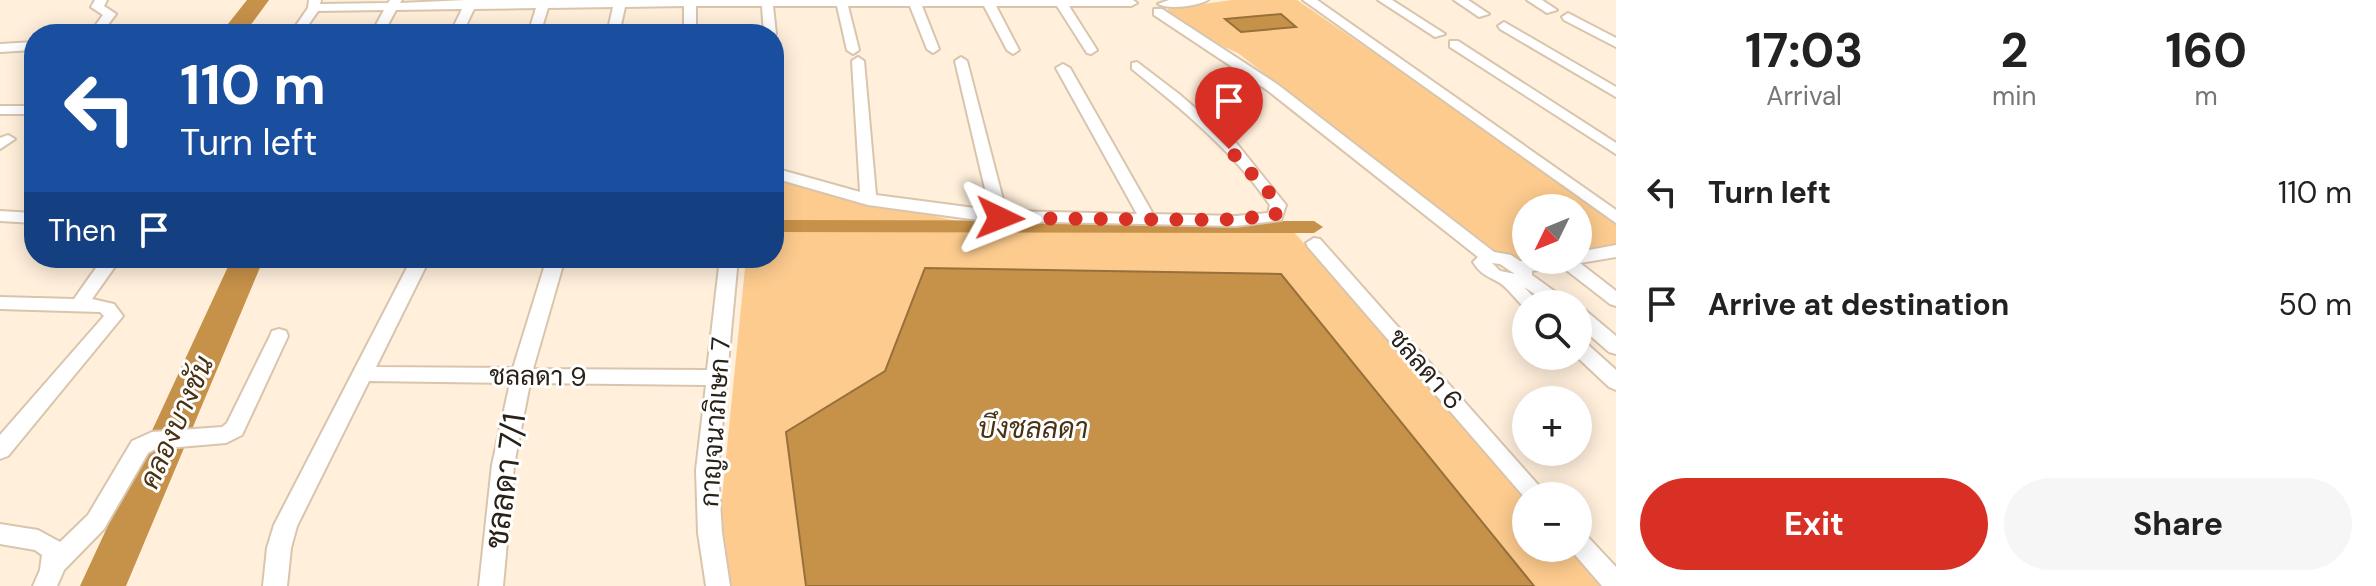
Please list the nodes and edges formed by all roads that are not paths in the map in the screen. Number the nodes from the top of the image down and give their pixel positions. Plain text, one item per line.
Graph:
1 (101, 0) edge
2 (1202, 0) edge
3 (1309, 0) edge
4 (1384, 0) edge
5 (1460, 0) edge
6 (1533, 0) edge
7 (690, 1) edge
8 (767, 1) edge
9 (842, 1) edge
10 (914, 1) edge
11 (987, 1) edge
12 (1059, 1) edge
13 (543, 2) edge
14 (619, 2) edge
15 (1132, 2) edge
16 (394, 3) edge
17 (470, 3) edge
18 (314, 4) edge
19 (1160, 5) edge
20 (1551, 10) dead end
21 (1483, 14) dead end
22 (1568, 17) dead end
23 (102, 24) edge
24 (302, 24) edge
25 (382, 24) edge
26 (461, 24) edge
27 (537, 24) edge
28 (615, 24) edge
29 (690, 24) edge
30 (769, 24) edge
31 (1504, 26) dead end
32 (1439, 34) dead end
33 (1616, 43) edge
34 (1454, 44) dead end
35 (24, 47) edge
36 (0, 48) edge
37 (933, 49) dead end
38 (1013, 50) dead end
39 (1091, 50) dead end
40 (961, 61) dead end
41 (1137, 66) dead end
42 (1063, 68) dead end
43 (1616, 93) edge
44 (0, 110) edge
45 (24, 110) edge
46 (1616, 150) edge
47 (784, 176) edge
48 (868, 200) junction
49 (0, 216) edge
50 (24, 217) edge
51 (1000, 218) junction
52 (1616, 218) edge
53 (1148, 219) junction
54 (1314, 243) dead end
55 (1616, 251) edge
56 (1592, 255) edge
57 (105, 268) edge
58 (416, 268) edge
59 (553, 268) edge
60 (728, 268) edge
61 (1520, 274) edge
62 (1583, 274) edge
63 (1517, 275) junction
64 (1524, 290) edge
65 (1541, 290) edge
66 (1616, 300) edge
67 (0, 303) edge
68 (79, 305) junction
69 (1592, 327) edge
70 (279, 336) dead end
71 (1616, 347) edge
72 (1592, 360) edge
73 (361, 374) junction
74 (521, 376) junction
75 (716, 378) junction
76 (1616, 382) edge
77 (0, 450) edge
78 (1525, 482) edge
79 (0, 534) edge
80 (1592, 557) edge
81 (56, 562) junction
82 (1616, 584) edge
83 (45, 586) edge
84 (275, 586) edge
85 (491, 586) edge
86 (718, 586) edge

1 - 23 street
2 - 19 street
3 - 52 street
4 - 32 street
5 - 21 street
6 - 20 street
7 - 8 street
7 - 14 street
7 - 29 street
8 - 9 street
8 - 30 street
9 - 10 street
9 - 48 street
10 - 11 street
10 - 37 street
11 - 12 street
11 - 38 street
12 - 15 street
12 - 39 street
13 - 14 street
13 - 17 street
13 - 27 street
14 - 28 street
15 - 19 street
16 - 17 street
16 - 18 street
16 - 25 street
17 - 26 street
18 - 24 street
19 - 63 street
22 - 33 street
31 - 43 street
34 - 46 street
35 - 36 street
40 - 51 street
41 - 53 street
42 - 53 street
44 - 45 street
47 - 48 street
48 - 51 street
49 - 50 street
51 - 53 street
54 - 78 street, ชลลดา 6
55 - 56 street
57 - 68 street
58 - 73 street
59 - 74 street, ชลลดา 7/1
60 - 75 street, กาญจนาภิเษก 7
61 - 63 street
62 - 66 street
63 - 64 street
63 - 65 street
67 - 68 street
68 - 77 street
69 - 71 street
70 - 81 street
72 - 76 street
73 - 74 street, ชลลดา 9
73 - 84 street
74 - 75 street, ชลลดา 9
74 - 85 street, ชลลดา 7/1
75 - 86 street, กาญจนาภิเษก 7
79 - 81 street
80 - 82 street
81 - 83 street

